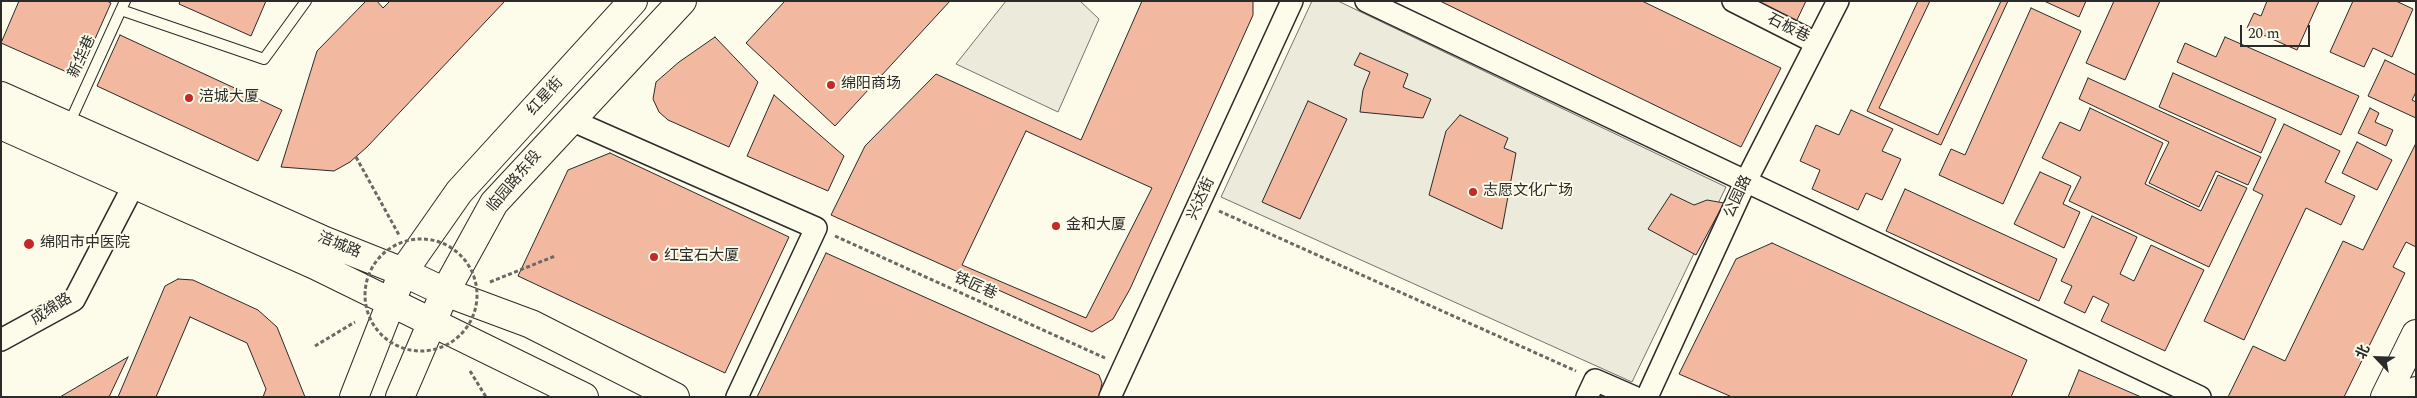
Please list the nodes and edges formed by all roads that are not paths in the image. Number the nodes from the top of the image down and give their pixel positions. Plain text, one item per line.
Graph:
1 (306, 1) edge
2 (633, 1) edge
3 (682, 1) edge
4 (1292, 1) edge
5 (1366, 1) edge
6 (1733, 1) edge
7 (1838, 1) edge
8 (123, 6) edge
9 (1816, 43) junction
10 (1, 96) edge
11 (571, 120) junction
12 (1, 125) edge
13 (69, 125) junction
14 (140, 173) junction
15 (1746, 181) junction
16 (403, 272) junction
17 (445, 292) junction
18 (380, 308) junction
19 (432, 322) junction
20 (2416, 334) edge
21 (1, 340) edge
22 (2416, 391) edge
23 (354, 397) edge
24 (400, 397) edge
25 (584, 397) edge
26 (675, 397) edge
27 (737, 397) edge
28 (1110, 397) edge
29 (1587, 397) edge
30 (1634, 397) edge
31 (1648, 397) edge
32 (2200, 397) edge
33 (2385, 397) edge
34 (2413, 397) edge

1 - 8 lane
2 - 16 street, 红星街
3 - 11 street, 临园路东段
4 - 28 street, 兴达街
5 - 15 street
6 - 9 street, 石板巷
7 - 9 street, 公园路
8 - 13 lane, 新华巷
9 - 15 street, 公园路
10 - 13 street, 涪城路
11 - 17 street, 临园路东段
11 - 27 street
12 - 14 street, 涪城路
13 - 14 street, 涪城路
14 - 16 street, 涪城路
14 - 18 street, 涪城路
14 - 21 street, 成绵路
15 - 31 street, 公园路
15 - 32 street
16 - 17 street, 涪城路
16 - 18 street, 红星街
17 - 19 street, 临园路东段
17 - 26 street, 涪城路
18 - 19 street, 涪城路
18 - 23 street, 红星街
19 - 24 street, 临园路东段
19 - 25 street, 涪城路
20 - 33 street
22 - 34 street
29 - 30 street

